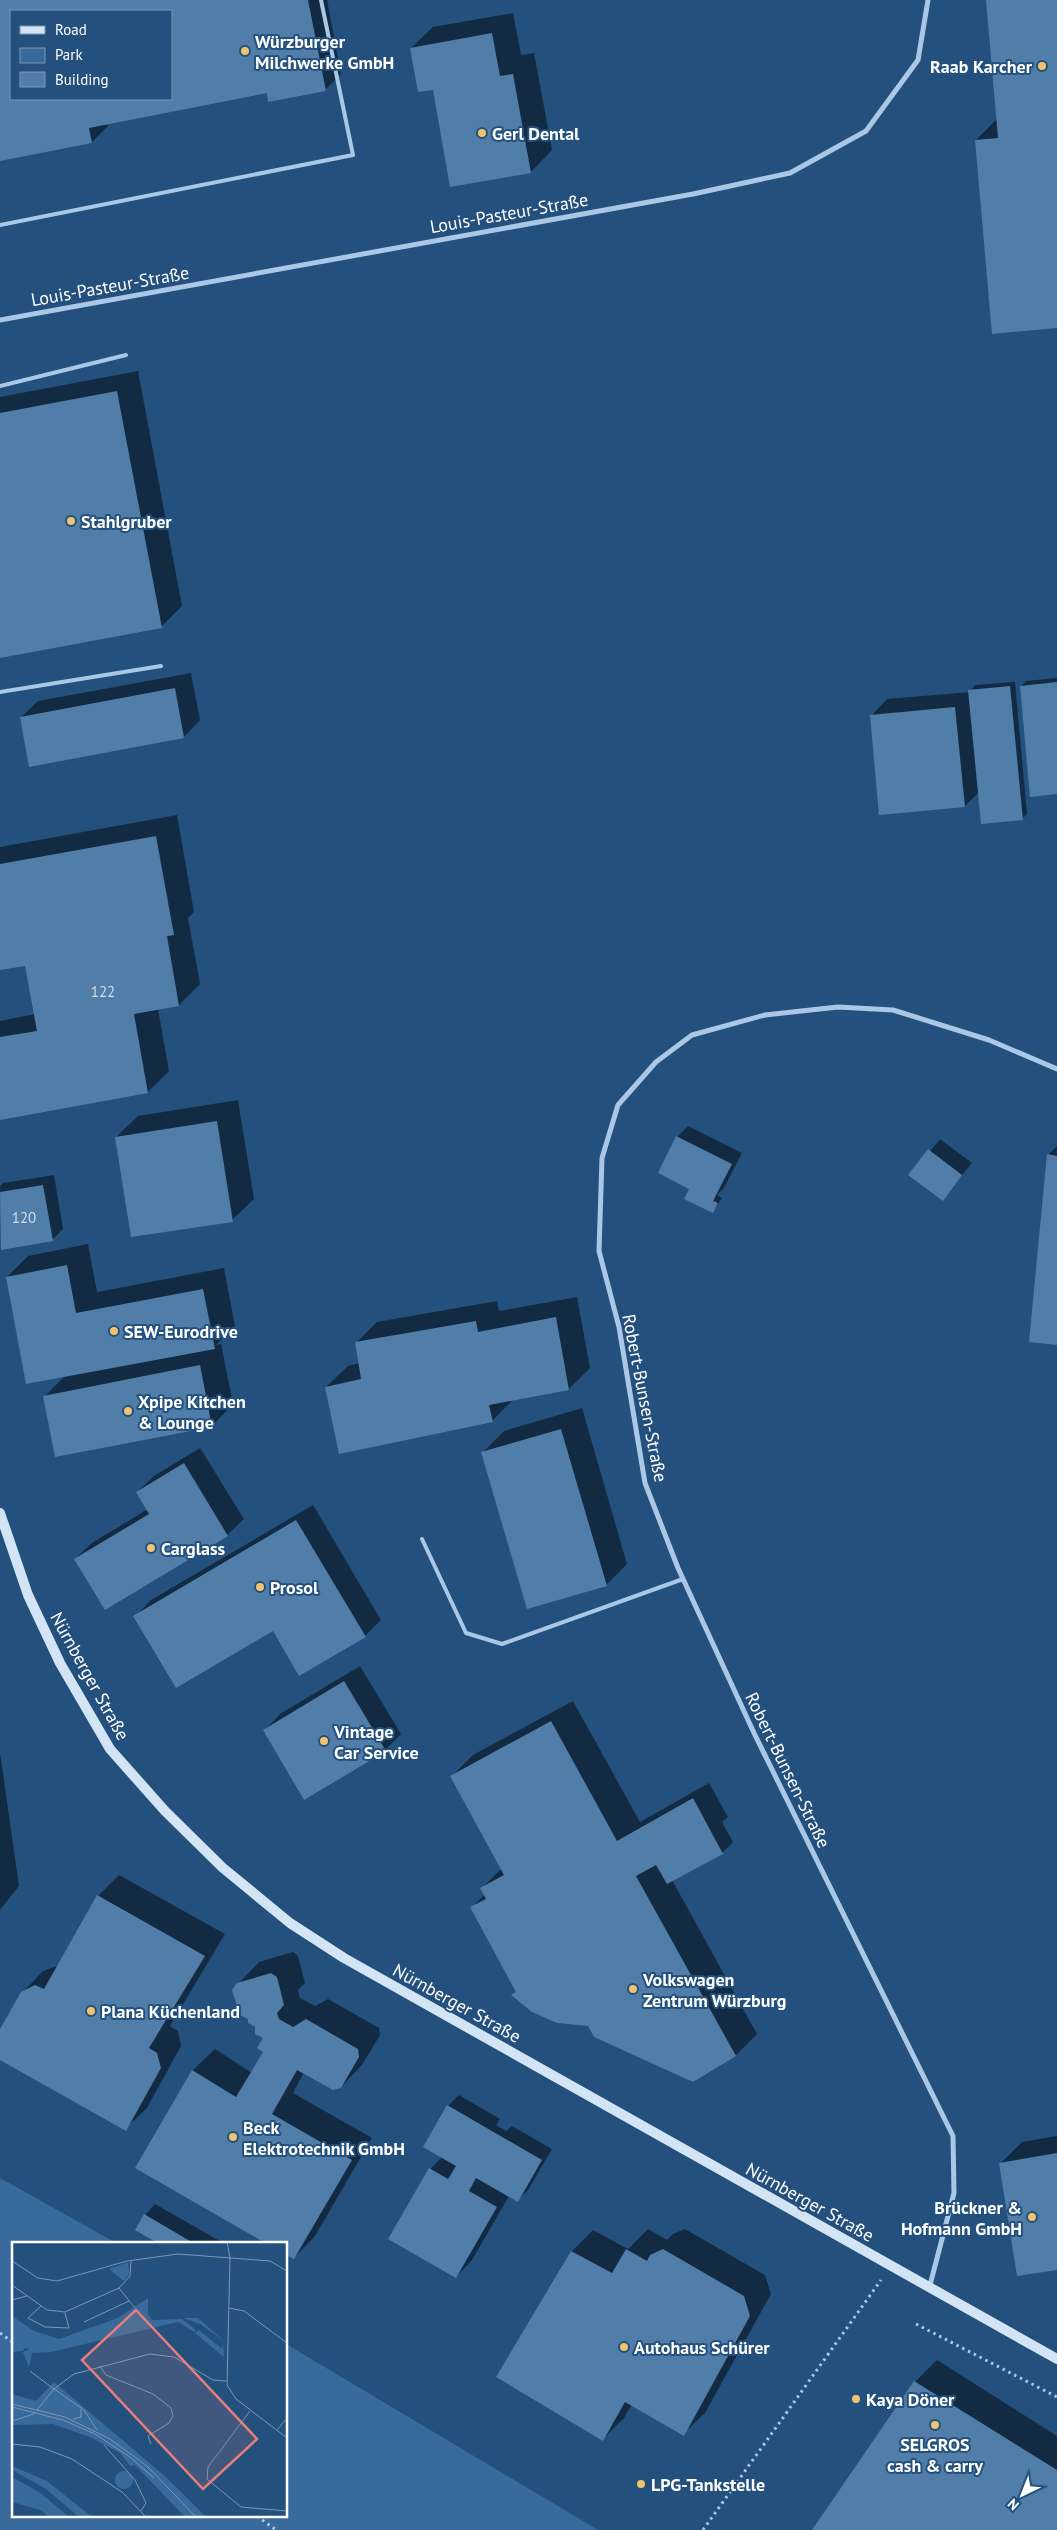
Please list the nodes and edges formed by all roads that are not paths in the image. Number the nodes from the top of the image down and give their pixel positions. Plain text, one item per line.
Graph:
1 (321, 0) edge
2 (928, 0) edge
3 (0, 225) edge
4 (0, 320) edge
5 (126, 355) dead end
6 (0, 386) edge
7 (161, 666) dead end
8 (0, 692) edge
9 (1057, 1069) edge
10 (0, 1513) edge
11 (422, 1540) dead end
12 (683, 1579) junction
13 (929, 2289) junction
14 (1057, 2359) edge

1 - 3 lane
2 - 4 street, Louis-Pasteur-Straße
5 - 6 lane
7 - 8 lane
9 - 12 street, Robert-Bunsen-Straße
10 - 13 street, Nürnberger Straße
11 - 12 lane
12 - 13 street, Robert-Bunsen-Straße
13 - 14 street, Nürnberger Straße

